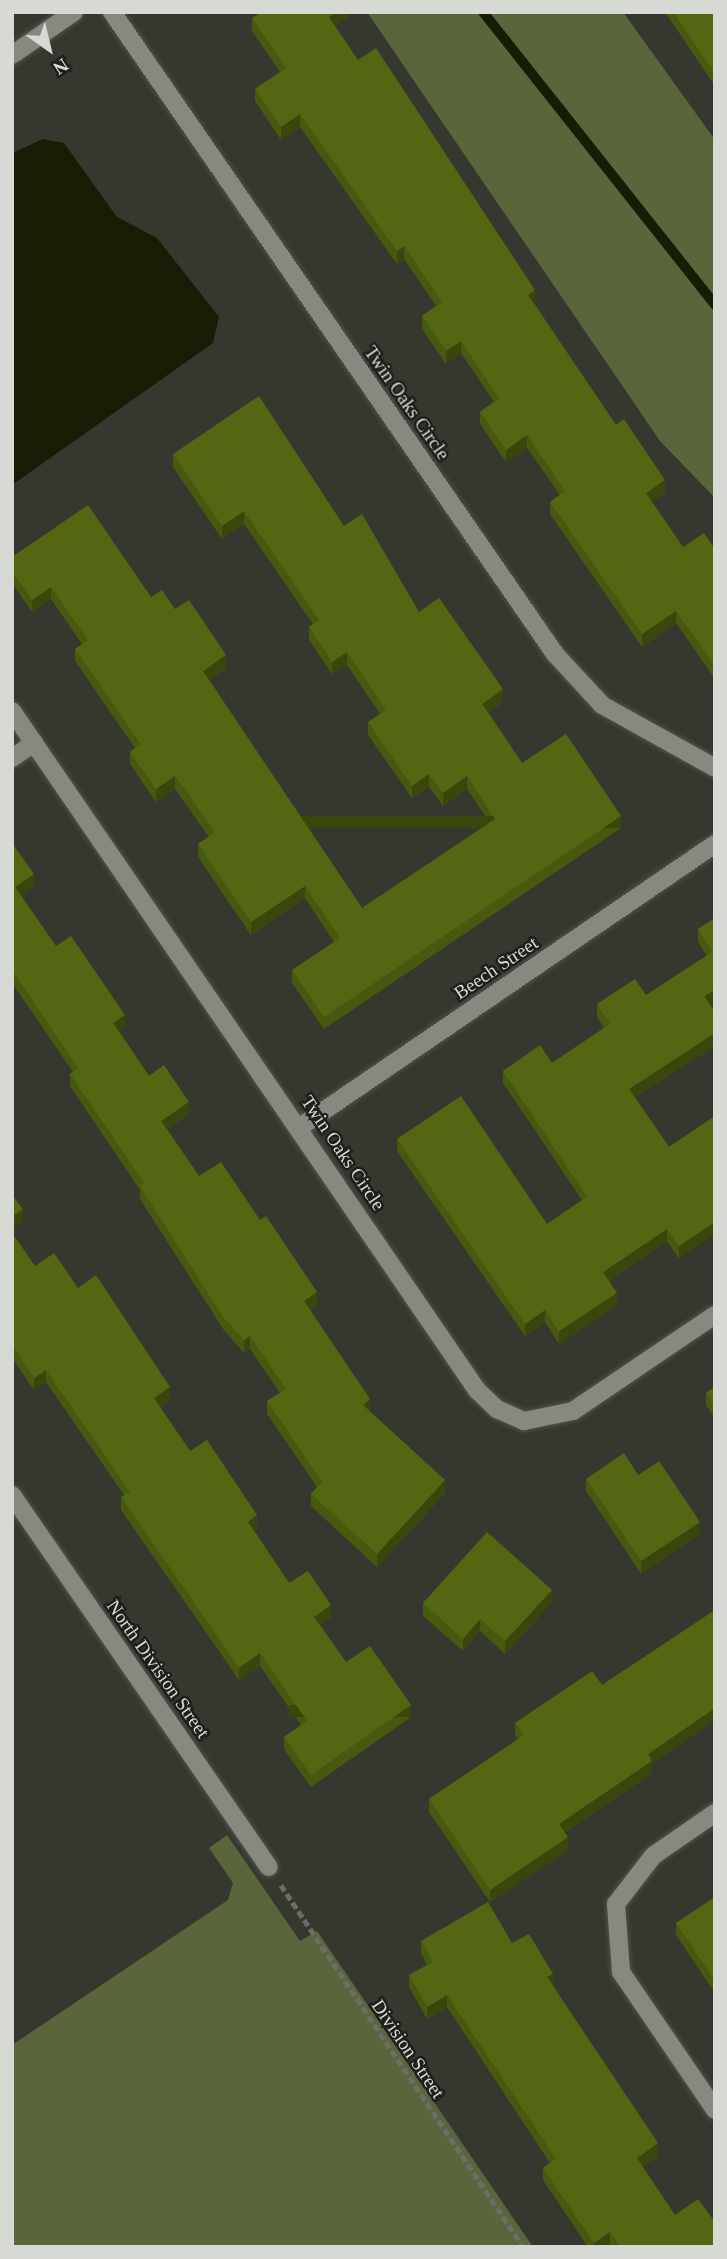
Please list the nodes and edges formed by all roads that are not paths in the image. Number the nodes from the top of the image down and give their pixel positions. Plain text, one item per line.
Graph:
1 (75, 12) edge
2 (113, 12) edge
3 (12, 55) edge
4 (12, 711) edge
5 (34, 743) junction
6 (12, 758) edge
7 (715, 768) edge
8 (715, 844) edge
9 (300, 1127) junction
10 (715, 1315) edge
11 (12, 1495) edge
12 (715, 1813) edge
13 (269, 1867) road end
14 (715, 2109) edge

1 - 3 street
2 - 7 street, Twin Oaks Circle
4 - 5 street, Twin Oaks Circle
5 - 6 street
5 - 9 street, Twin Oaks Circle
8 - 9 street, Beech Street
9 - 10 street, Twin Oaks Circle
11 - 13 street, North Division Street
12 - 14 street

